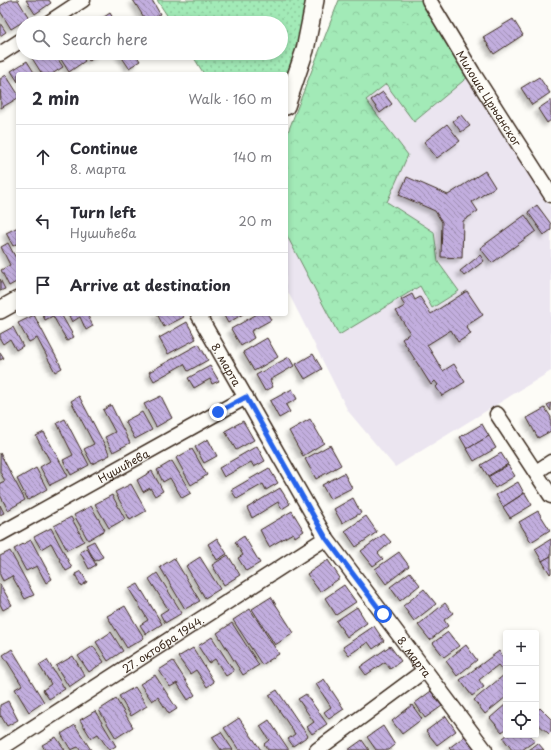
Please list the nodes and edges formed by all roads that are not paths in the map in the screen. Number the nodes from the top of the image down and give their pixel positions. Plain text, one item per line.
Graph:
1 (315, 0) edge
2 (429, 0) edge
3 (75, 2) edge
4 (57, 16) edge
5 (16, 44) edge
6 (0, 54) edge
7 (288, 100) edge
8 (551, 195) edge
9 (16, 301) edge
10 (0, 310) edge
11 (199, 316) edge
12 (246, 397) junction
13 (497, 414) dead end
14 (551, 462) edge
15 (536, 472) junction
16 (551, 496) edge
17 (0, 534) edge
18 (326, 538) junction
19 (425, 670) junction
20 (0, 749) edge
21 (317, 750) edge
22 (485, 750) edge

1 - 7 street
2 - 8 street, Милоша Црњанског
3 - 4 street
5 - 6 street
9 - 10 street
11 - 12 street, 8. марта
12 - 17 street, Нушићева
12 - 18 street, 8. марта
13 - 15 street
14 - 15 street
15 - 16 street
18 - 19 street, 8. марта
18 - 20 street, 27. октобра 1944.
19 - 21 street
19 - 22 street, 8. марта

